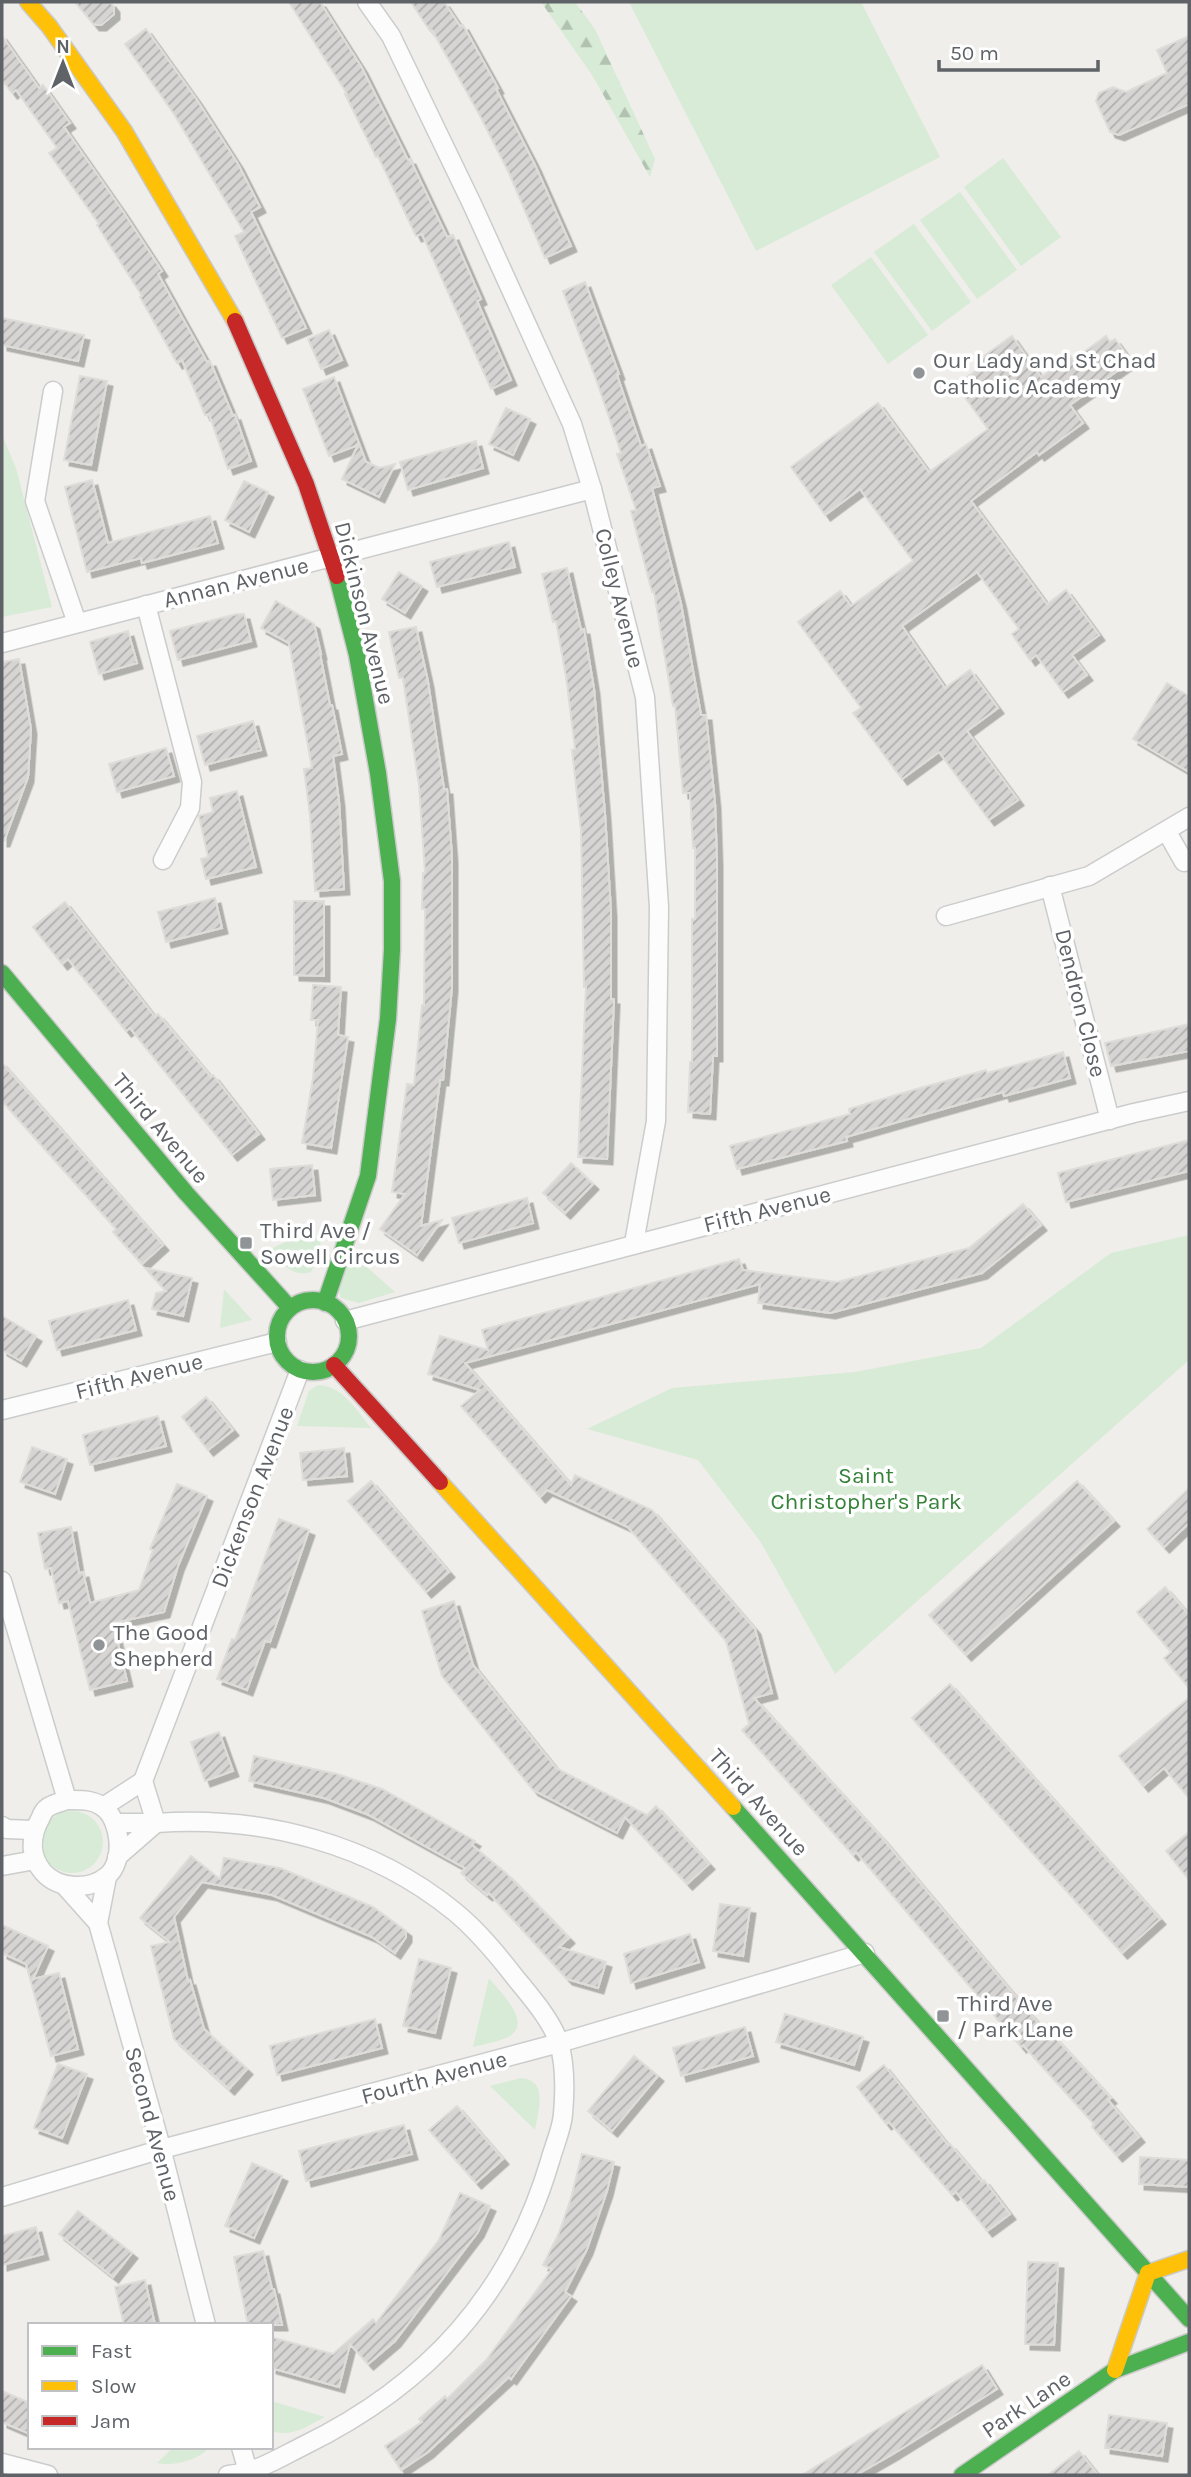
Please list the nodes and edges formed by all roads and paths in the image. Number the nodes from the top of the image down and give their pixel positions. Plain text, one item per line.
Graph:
1 (28, 2) edge
2 (367, 2) edge
3 (53, 391) dead end
4 (592, 489) junction
5 (332, 557) junction
6 (146, 605) junction
7 (77, 623) junction
8 (2, 643) edge
9 (1189, 817) edge
10 (1167, 832) junction
11 (163, 860) dead end
12 (1184, 862) dead end
13 (1050, 886) junction
14 (946, 916) dead end
15 (2, 973) edge
16 (1189, 1101) edge
17 (1110, 1120) junction
18 (634, 1243) junction
19 (325, 1303) junction
20 (290, 1308) junction
21 (345, 1321) junction
22 (277, 1342) junction
23 (334, 1365) junction
24 (300, 1370) junction
25 (2, 1410) edge
26 (2, 1581) edge
27 (143, 1781) junction
28 (67, 1800) junction
29 (103, 1807) junction
30 (115, 1823) junction
31 (156, 1823) junction
32 (2, 1826) edge
33 (33, 1830) junction
34 (117, 1857) junction
35 (35, 1860) junction
36 (2, 1866) edge
37 (107, 1877) junction
38 (65, 1886) junction
39 (98, 1923) junction
40 (865, 1953) junction
41 (559, 2043) junction
42 (162, 2149) junction
43 (2, 2197) edge
44 (1189, 2259) edge
45 (1147, 2273) junction
46 (1189, 2319) edge
47 (206, 2323) edge
48 (1189, 2342) edge
49 (1115, 2370) junction
50 (242, 2449) edge
51 (2, 2463) edge
52 (248, 2474) edge
53 (48, 2475) edge
54 (228, 2475) edge
55 (962, 2475) edge

1 - 5 street, Dickinson Avenue
2 - 4 street, Colley Avenue
3 - 7 street
4 - 5 street, Annan Avenue
4 - 18 street, Colley Avenue
5 - 6 street, Annan Avenue
5 - 19 street, Dickinson Avenue
6 - 7 street, Annan Avenue
6 - 11 street
7 - 8 street, Annan Avenue
9 - 10 street
10 - 12 street
10 - 13 street
13 - 14 street
13 - 17 street, Dendron Close
15 - 20 street, Third Avenue
16 - 17 street, Fifth Avenue
17 - 18 street, Fifth Avenue
18 - 21 street, Fifth Avenue
19 - 20 street
19 - 21 street
20 - 22 street
21 - 23 street
22 - 24 street
22 - 25 street, Fifth Avenue
23 - 24 street
23 - 40 street, Third Avenue
24 - 27 street, Dickenson Avenue
26 - 28 street
27 - 29 street
27 - 31 street
28 - 29 street
28 - 33 street
29 - 30 street
30 - 31 street
30 - 34 street
31 - 34 street
31 - 41 street
32 - 33 street
33 - 35 street
34 - 37 street
35 - 36 street
35 - 38 street
37 - 38 street
37 - 39 street, Second Avenue
38 - 39 street, Second Avenue
39 - 42 street, Second Avenue
40 - 41 street, Fourth Avenue
40 - 45 street, Third Avenue
41 - 42 street, Fourth Avenue
41 - 52 street
42 - 43 street, Fourth Avenue
42 - 47 street, Second Avenue
44 - 45 street
45 - 46 street, Third Avenue
45 - 49 street
48 - 49 street, Park Lane
49 - 55 street, Park Lane
50 - 52 street
51 - 53 street
52 - 54 street

